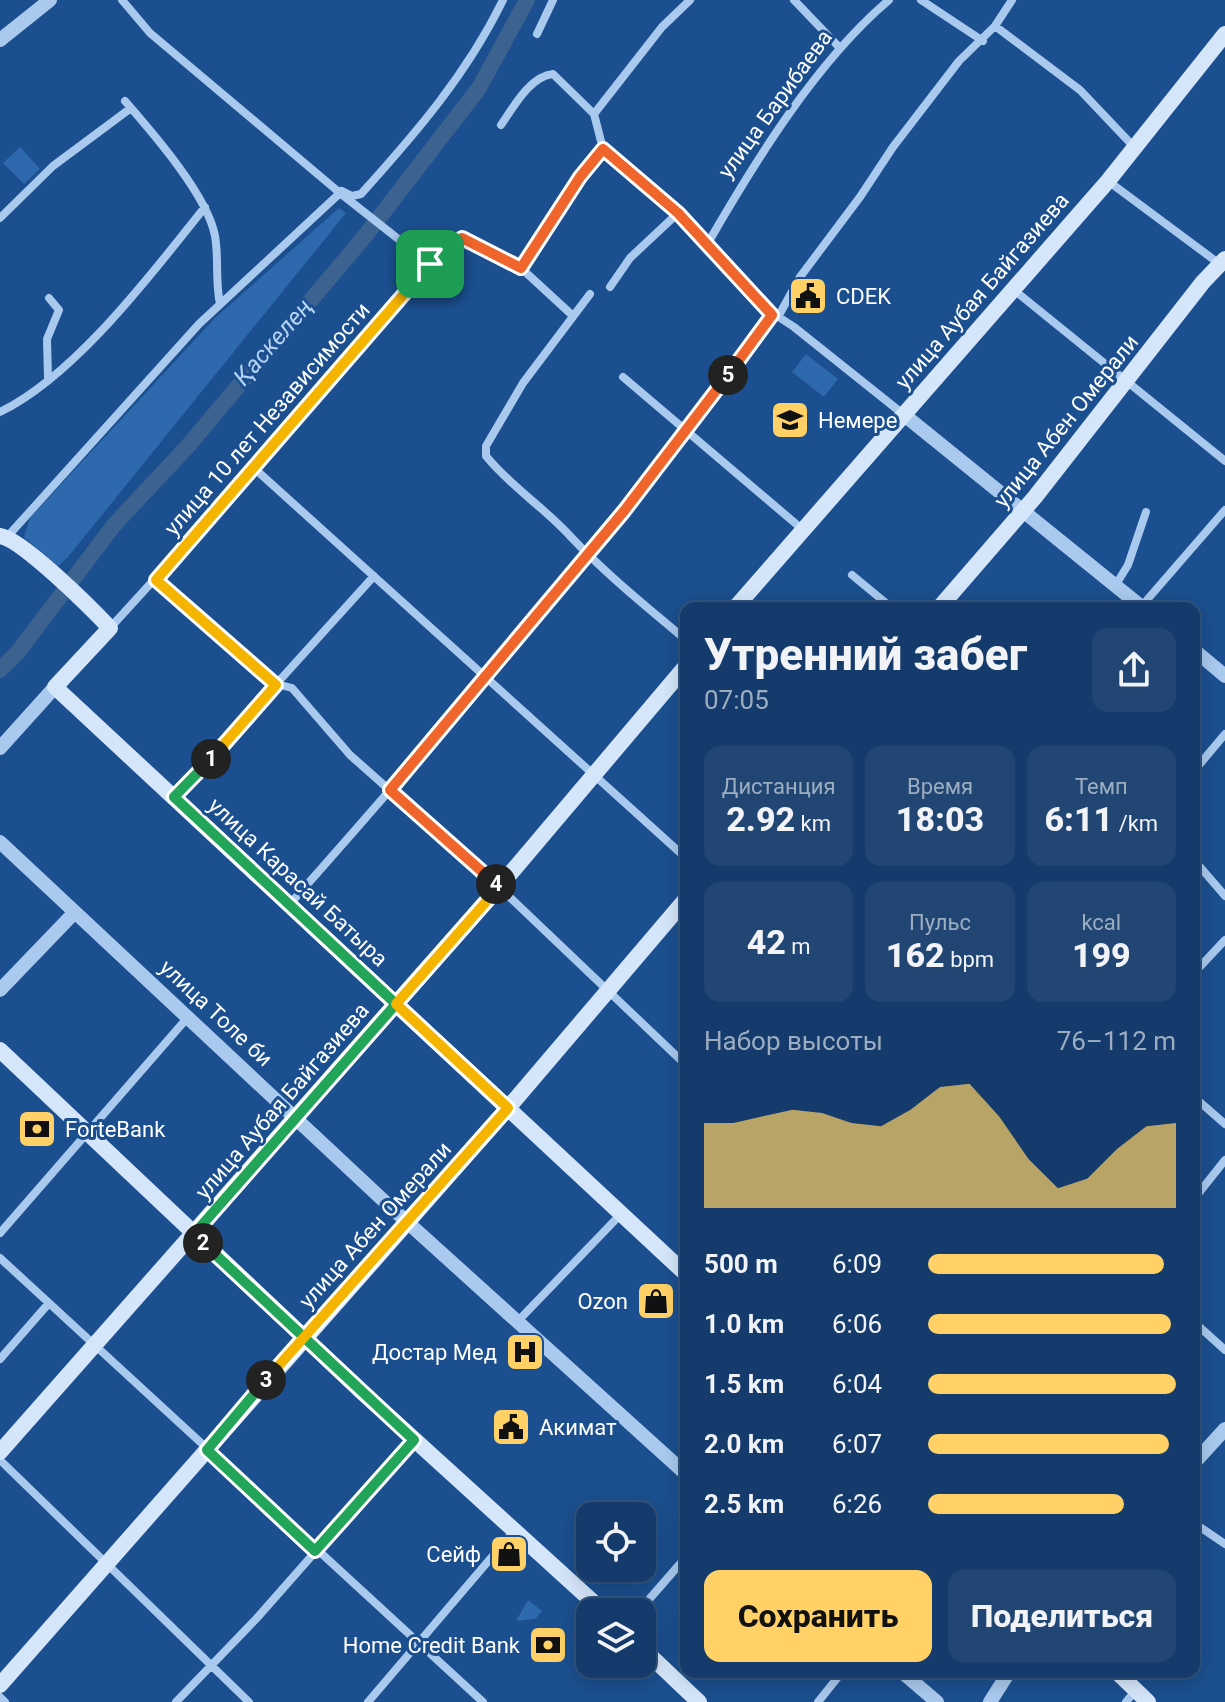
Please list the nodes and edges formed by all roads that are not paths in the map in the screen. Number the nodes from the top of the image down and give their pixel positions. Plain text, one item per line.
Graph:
1 (50, 0) edge
2 (122, 0) edge
3 (503, 0) edge
4 (553, 0) edge
5 (690, 0) edge
6 (794, 0) edge
7 (889, 0) edge
8 (921, 0) edge
9 (1012, 0) edge
10 (995, 26) junction
11 (537, 34) dead end
12 (1225, 34) edge
13 (0, 40) edge
14 (983, 41) junction
15 (839, 47) junction
16 (594, 114) junction
17 (501, 125) dead end
18 (1135, 148) junction
19 (603, 149) junction
20 (1108, 181) junction
21 (337, 190) junction
22 (205, 207) junction
23 (678, 213) junction
24 (0, 218) edge
25 (708, 243) junction
26 (430, 264) junction
27 (1223, 264) edge
28 (521, 268) junction
29 (610, 287) dead end
30 (1014, 290) junction
31 (590, 294) dead end
32 (49, 298) dead end
33 (220, 304) junction
34 (572, 315) junction
35 (775, 316) junction
36 (623, 377) dead end
37 (48, 378) junction
38 (1127, 381) junction
39 (0, 412) edge
40 (903, 414) junction
41 (683, 432) junction
42 (1225, 461) edge
43 (255, 469) junction
44 (1225, 510) edge
45 (1024, 511) junction
46 (1146, 512) dead end
47 (802, 529) junction
48 (4, 536) edge
49 (586, 555) junction
50 (852, 575) dead end
51 (374, 576) junction
52 (156, 580) junction
53 (1115, 586) junction
54 (740, 602) edge
55 (885, 602) edge
56 (944, 602) edge
57 (1134, 602) edge
58 (1146, 602) edge
59 (110, 628) junction
60 (680, 635) edge
61 (1200, 655) edge
62 (680, 673) edge
63 (1225, 676) edge
64 (485, 680) junction
65 (277, 684) junction
66 (55, 687) junction
67 (1225, 734) edge
68 (0, 748) edge
69 (1200, 764) edge
70 (594, 775) junction
71 (390, 790) junction
72 (174, 797) junction
73 (0, 842) edge
74 (680, 853) edge
75 (1200, 867) edge
76 (499, 887) junction
77 (1225, 896) edge
78 (289, 905) junction
79 (680, 906) edge
80 (75, 912) junction
81 (1225, 940) edge
82 (1200, 967) edge
83 (0, 990) edge
84 (607, 993) junction
85 (396, 1004) junction
86 (189, 1016) junction
87 (0, 1050) edge
88 (680, 1060) edge
89 (1200, 1102) edge
90 (508, 1108) junction
91 (296, 1119) junction
92 (1225, 1124) edge
93 (88, 1133) junction
94 (1225, 1160) edge
95 (1200, 1191) edge
96 (621, 1214) junction
97 (408, 1223) junction
98 (0, 1233) edge
99 (194, 1234) junction
100 (0, 1258) edge
101 (680, 1268) edge
102 (49, 1303) junction
103 (517, 1322) junction
104 (1200, 1327) edge
105 (304, 1338) junction
106 (94, 1347) junction
107 (1225, 1350) edge
108 (0, 1359) edge
109 (1225, 1429) edge
110 (414, 1440) junction
111 (207, 1450) junction
112 (0, 1452) edge
113 (1200, 1456) edge
114 (0, 1460) edge
115 (680, 1469) edge
116 (1200, 1527) edge
117 (514, 1530) junction
118 (1225, 1544) edge
119 (315, 1551) junction
120 (107, 1562) junction
121 (680, 1564) edge
122 (589, 1598) edge
123 (650, 1598) edge
124 (417, 1643) junction
125 (656, 1661) edge
126 (213, 1666) junction
127 (837, 1678) edge
128 (909, 1678) edge
129 (1005, 1678) edge
130 (1120, 1678) edge
131 (0, 1685) edge
132 (1130, 1696) edge
133 (0, 1697) edge
134 (5, 1702) edge
135 (176, 1702) edge
136 (249, 1702) edge
137 (368, 1702) edge
138 (483, 1702) edge
139 (699, 1702) edge
140 (818, 1702) edge
141 (937, 1702) edge
142 (990, 1702) edge
143 (1148, 1702) edge

1 - 13 street
2 - 21 street
3 - 21 street
4 - 11 street
5 - 16 street
6 - 15 street
7 - 15 street, улица Барибаева
8 - 14 street
9 - 10 street
10 - 14 street
10 - 18 street
12 - 18 main road, улица Аубая Байгазиева
14 - 35 street
15 - 25 street, улица Барибаева
16 - 17 street
16 - 19 street
18 - 20 main road, улица Аубая Байгазиева
19 - 23 street
19 - 28 street
20 - 27 street
20 - 30 main road, улица Аубая Байгазиева
21 - 26 street
21 - 33 street
22 - 24 street
22 - 33 street
22 - 37 street
23 - 25 street
23 - 29 street
25 - 35 street
26 - 28 street, улица 10 лет Независимости
26 - 43 street, улица 10 лет Независимости
27 - 38 main road, улица Абен Омерали
28 - 34 street
30 - 38 street
30 - 40 main road, улица Аубая Байгазиева
31 - 34 street
32 - 37 street
33 - 48 street
34 - 49 street
35 - 40 street
35 - 41 street
36 - 41 street
37 - 39 street
38 - 42 street
38 - 45 main road, улица Абен Омерали
40 - 45 street
40 - 47 main road, улица Аубая Байгазиева
41 - 47 street
41 - 49 street
43 - 51 street
43 - 52 street, улица 10 лет Независимости
44 - 58 street
45 - 53 street
45 - 56 main road, улица Абен Омерали
46 - 53 street
47 - 54 main road, улица Аубая Байгазиева
48 - 59 main road
49 - 60 street
49 - 64 street
50 - 55 street
51 - 64 street
51 - 65 street
52 - 59 street, улица 10 лет Независимости
52 - 65 street
53 - 57 street
59 - 66 main road, улица 10 лет Независимости
61 - 63 street
62 - 70 main road, улица Аубая Байгазиева
64 - 70 street
64 - 71 street
65 - 71 street
65 - 72 street
66 - 68 street, улица 10 лет Независимости
66 - 72 main road, улица Карасай Батыра
67 - 69 street
70 - 74 street
70 - 76 main road, улица Аубая Байгазиева
71 - 76 street
71 - 78 street
72 - 78 main road, улица Карасай Батыра
73 - 80 street, улица Толе би
75 - 77 street
76 - 84 street
76 - 85 main road, улица Аубая Байгазиева
78 - 85 main road, улица Карасай Батыра
79 - 84 main road, улица Абен Омерали
80 - 83 street
80 - 86 street, улица Толе би
81 - 82 street
84 - 88 street
84 - 90 main road, улица Абен Омерали
85 - 90 main road, улица Карасай Батыра
85 - 91 main road, улица Аубая Байгазиева
86 - 91 street, улица Толе би
86 - 93 street
87 - 93 main road
89 - 92 street
90 - 96 main road, улица Карасай Батыра
90 - 97 main road, улица Абен Омерали
91 - 97 street, улица Толе би
91 - 99 main road, улица Аубая Байгазиева
93 - 98 street
93 - 99 main road
94 - 95 street
96 - 101 main road, улица Карасай Батыра
96 - 103 street
97 - 103 street, улица Толе би
97 - 105 main road, улица Абен Омерали
99 - 105 main road
99 - 106 main road, улица Аубая Байгазиева
100 - 102 street
102 - 106 street
102 - 108 street
103 - 115 street, улица Толе би
104 - 107 street
105 - 110 main road
105 - 111 main road, улица Абен Омерали
106 - 111 street
106 - 112 main road, улица Аубая Байгазиева
109 - 113 street
110 - 117 main road
110 - 119 street
111 - 119 street
111 - 120 main road, улица Абен Омерали
114 - 120 street
116 - 118 street
117 - 122 main road
117 - 124 street
119 - 124 street
119 - 126 street
120 - 126 street
120 - 131 main road, улица Абен Омерали
121 - 123 street
124 - 137 street
124 - 138 street
125 - 139 main road
126 - 135 street
126 - 136 street
127 - 140 street
128 - 141 street
129 - 142 street
130 - 132 main road
132 - 143 main road
133 - 134 street

